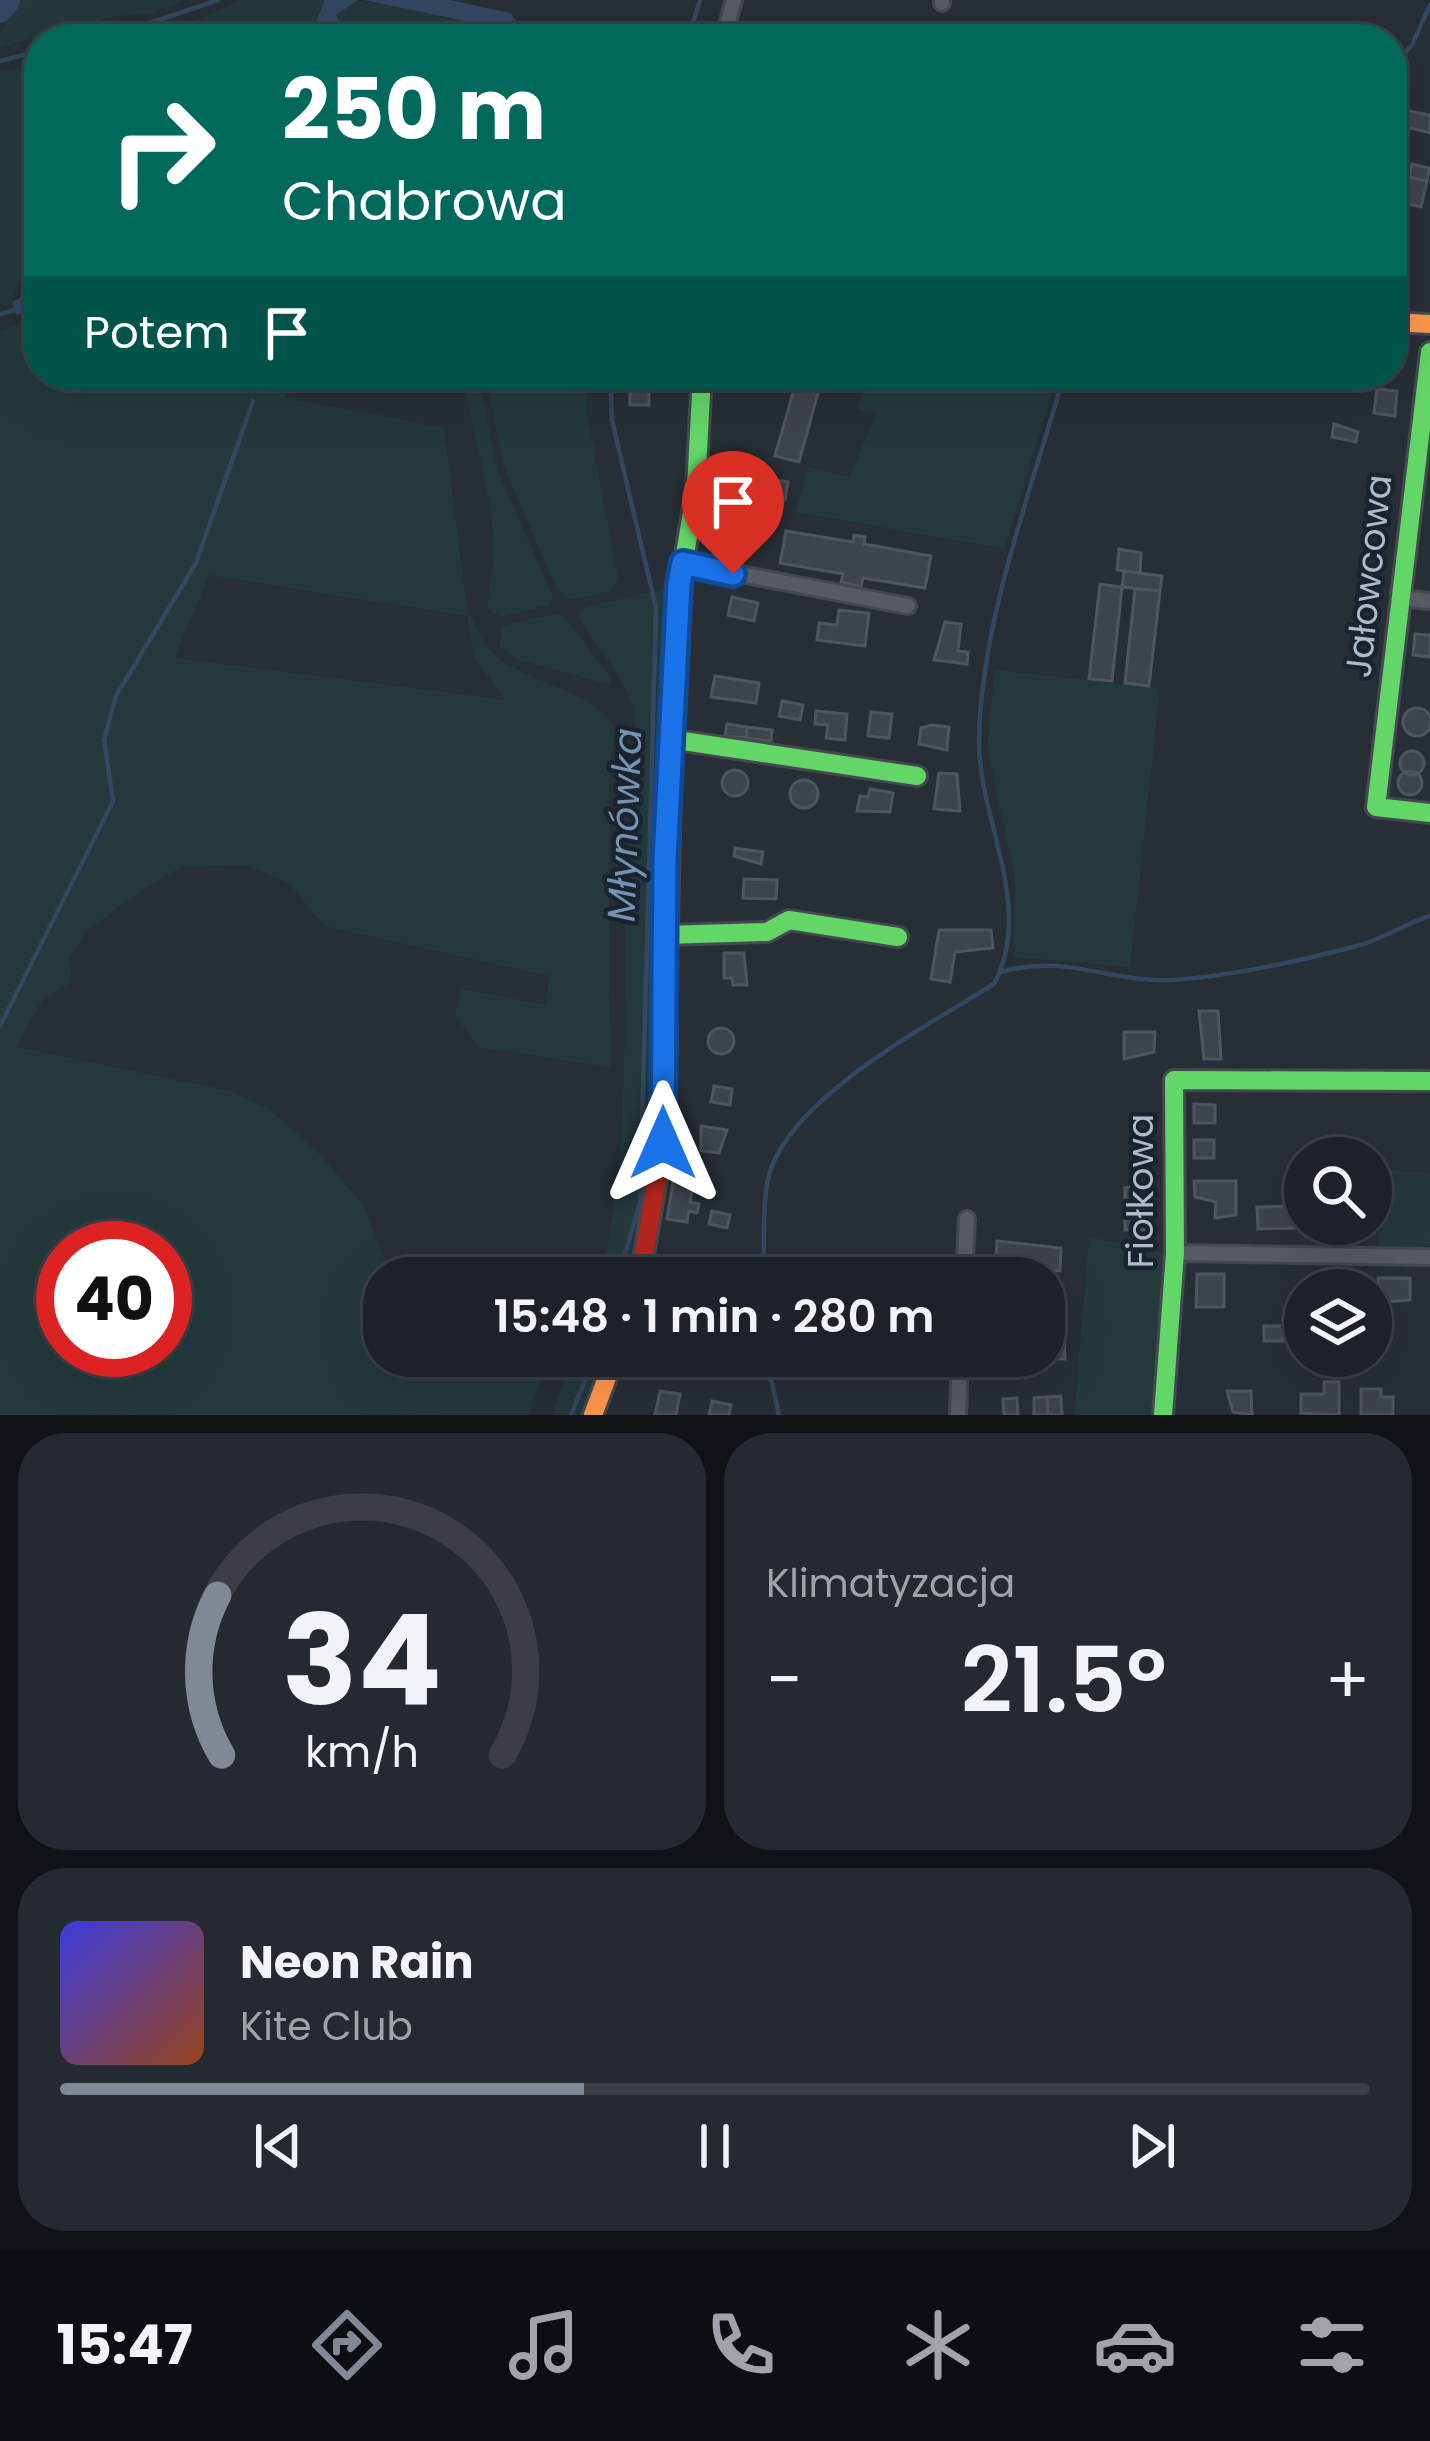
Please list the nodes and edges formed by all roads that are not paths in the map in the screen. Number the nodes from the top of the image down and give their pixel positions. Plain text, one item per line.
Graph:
1 (1430, 352) edge
2 (701, 390) edge
3 (683, 563) junction
4 (1399, 598) junction
5 (1430, 601) edge
6 (908, 606) dead end
7 (670, 739) junction
8 (916, 776) dead end
9 (1430, 813) edge
10 (664, 935) junction
11 (898, 937) dead end
12 (1430, 1081) edge
13 (967, 1219) dead end
14 (1175, 1253) junction
15 (644, 1257) edge
16 (965, 1257) edge
17 (1429, 1257) edge
18 (607, 1377) edge
19 (959, 1377) edge
20 (593, 1415) edge
21 (958, 1415) edge
22 (1163, 1415) edge

1 - 4 street, Jałowcowa
2 - 3 street
3 - 6 street
3 - 7 street
4 - 5 street
4 - 9 street, Jałowcowa
7 - 8 street
7 - 10 street
10 - 11 street
10 - 15 street
12 - 14 street, Fiołkowa
13 - 16 street
14 - 17 street
14 - 22 street, Fiołkowa
18 - 20 street
19 - 21 street

